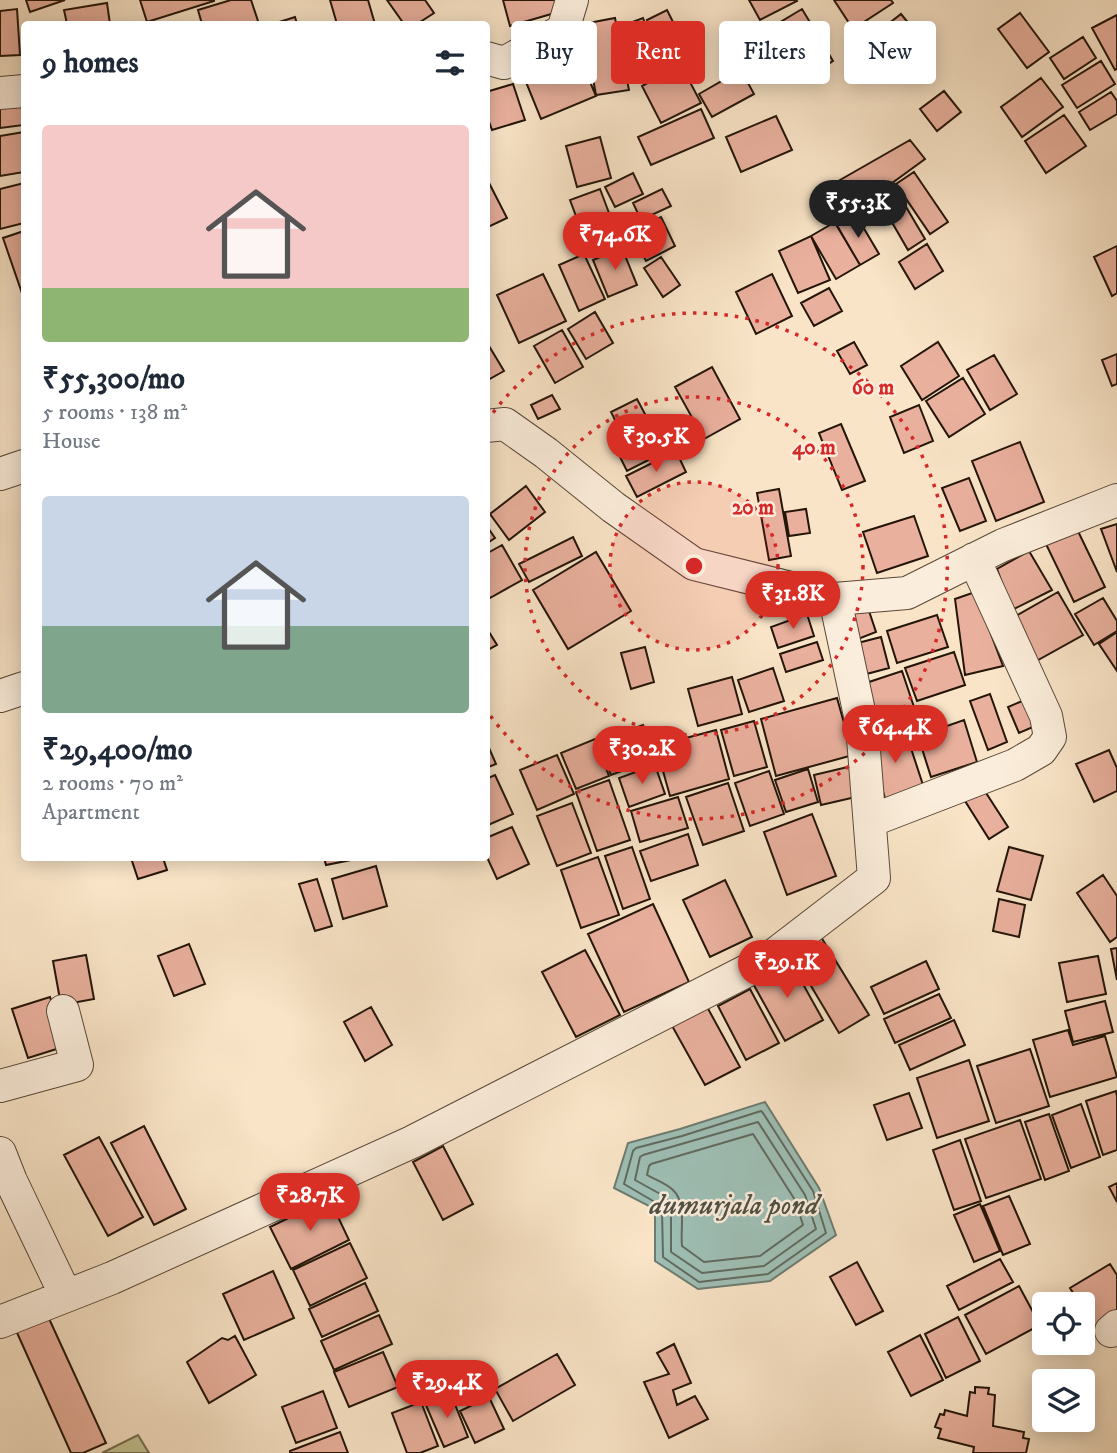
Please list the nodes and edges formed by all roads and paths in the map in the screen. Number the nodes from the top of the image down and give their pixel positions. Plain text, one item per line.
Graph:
1 (572, 0) edge
2 (490, 59) edge
3 (21, 91) edge
4 (0, 93) edge
5 (490, 426) edge
6 (21, 467) edge
7 (0, 474) edge
8 (1117, 500) edge
9 (974, 559) junction
10 (835, 599) junction
11 (21, 689) edge
12 (0, 696) edge
13 (870, 821) junction
14 (63, 1011) dead end
15 (0, 1086) edge
16 (0, 1153) edge
17 (66, 1296) junction
18 (0, 1322) edge

1 - 2 street
3 - 4 street
5 - 10 street
6 - 7 street
8 - 9 street
9 - 10 street
9 - 13 street
10 - 13 street
11 - 12 street
13 - 17 street
14 - 15 street
16 - 17 street
17 - 18 street

